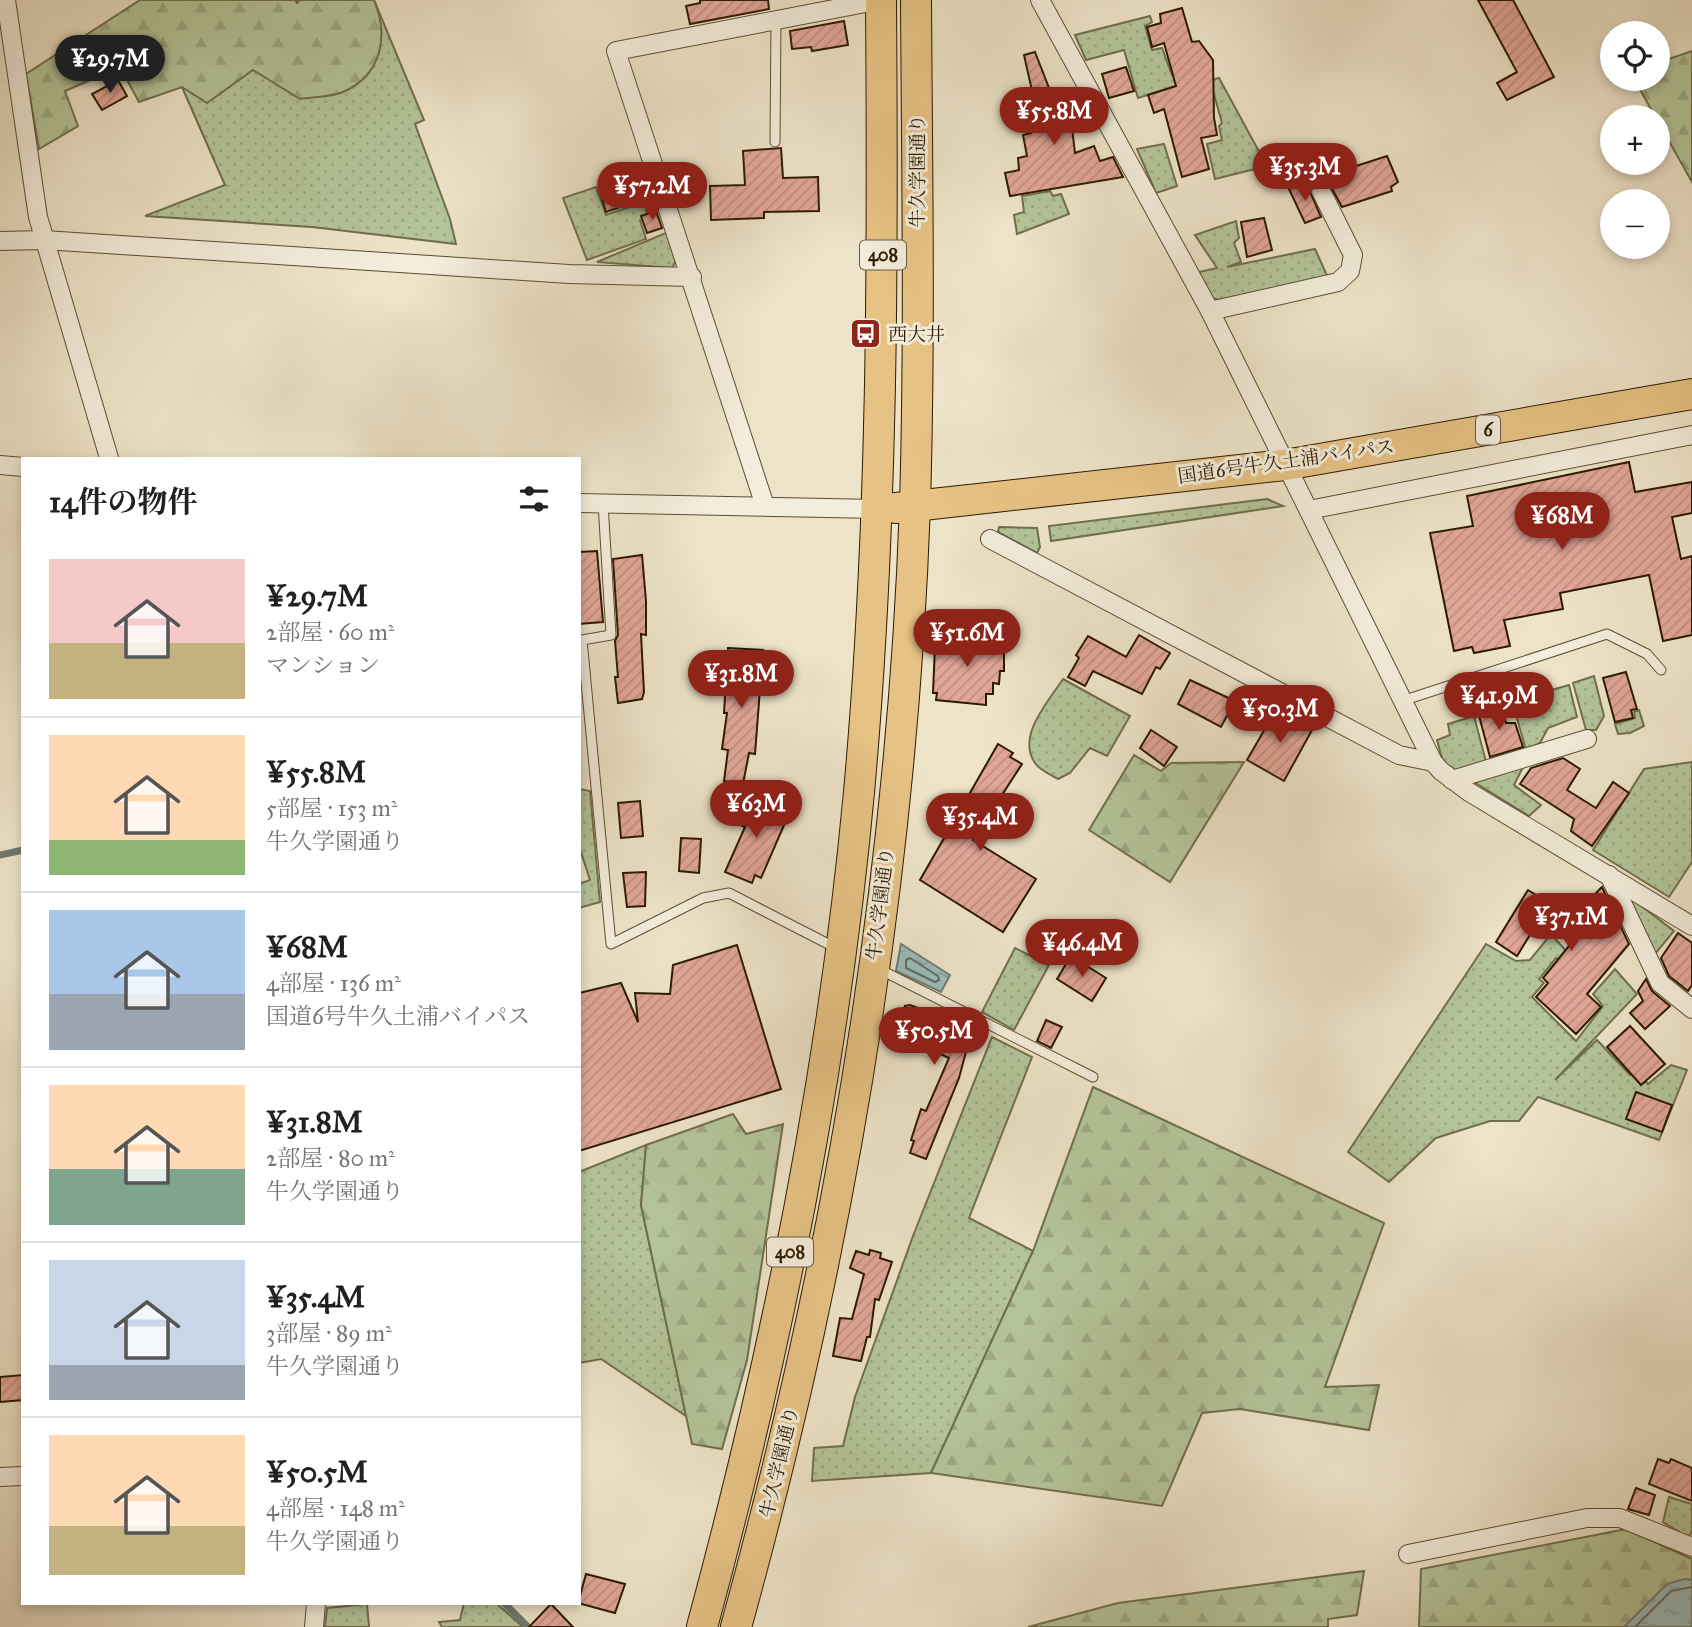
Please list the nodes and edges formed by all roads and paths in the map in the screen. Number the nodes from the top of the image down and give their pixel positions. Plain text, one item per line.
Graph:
1 (6, 0) edge
2 (881, 0) edge
3 (916, 0) edge
4 (1040, 0) edge
5 (776, 20) junction
6 (775, 142) dead end
7 (1317, 183) dead end
8 (44, 240) junction
9 (0, 241) edge
10 (692, 276) junction
11 (1210, 311) junction
12 (1692, 394) edge
13 (1692, 435) edge
14 (109, 457) edge
15 (0, 465) edge
16 (1285, 466) junction
17 (21, 467) edge
18 (581, 503) edge
19 (603, 503) junction
20 (765, 506) junction
21 (915, 506) junction
22 (878, 509) junction
23 (1309, 510) junction
24 (990, 539) dead end
25 (1661, 670) dead end
26 (1405, 700) junction
27 (1587, 739) dead end
28 (1433, 762) junction
29 (1452, 780) junction
30 (1609, 875) junction
31 (1692, 926) edge
32 (841, 950) junction
33 (872, 966) junction
34 (1692, 1009) edge
35 (1093, 1077) dead end
36 (21, 1476) edge
37 (0, 1477) edge
38 (1692, 1548) edge
39 (1408, 1554) dead end
40 (316, 1605) edge
41 (314, 1627) edge
42 (702, 1627) edge
43 (736, 1627) edge

1 - 8 street
2 - 5 street
2 - 22 highway, 牛久学園通り / 408
3 - 21 highway, 牛久学園通り / 408
4 - 11 street
5 - 6 lane
5 - 10 street
7 - 11 street
8 - 9 street
8 - 10 street
8 - 14 street
10 - 20 street
11 - 16 street
12 - 16 highway, 国道6号牛久土浦バイパス / 6
13 - 23 street
15 - 17 street
16 - 21 highway, 国道6号牛久土浦バイパス / 6
16 - 23 street
18 - 19 street
19 - 20 street
19 - 32 lane
20 - 22 street
21 - 22 highway, 国道6号牛久土浦バイパス / 6
21 - 33 highway, 牛久学園通り / 408
22 - 32 highway, 牛久学園通り / 408
23 - 26 street
24 - 28 street
25 - 26 lane
26 - 28 street
27 - 29 street
28 - 29 street
29 - 30 street
30 - 31 street
30 - 34 street
32 - 42 highway, 牛久学園通り / 408
33 - 35 lane
33 - 43 highway, 牛久学園通り / 408
36 - 37 street
38 - 39 street
40 - 41 street

